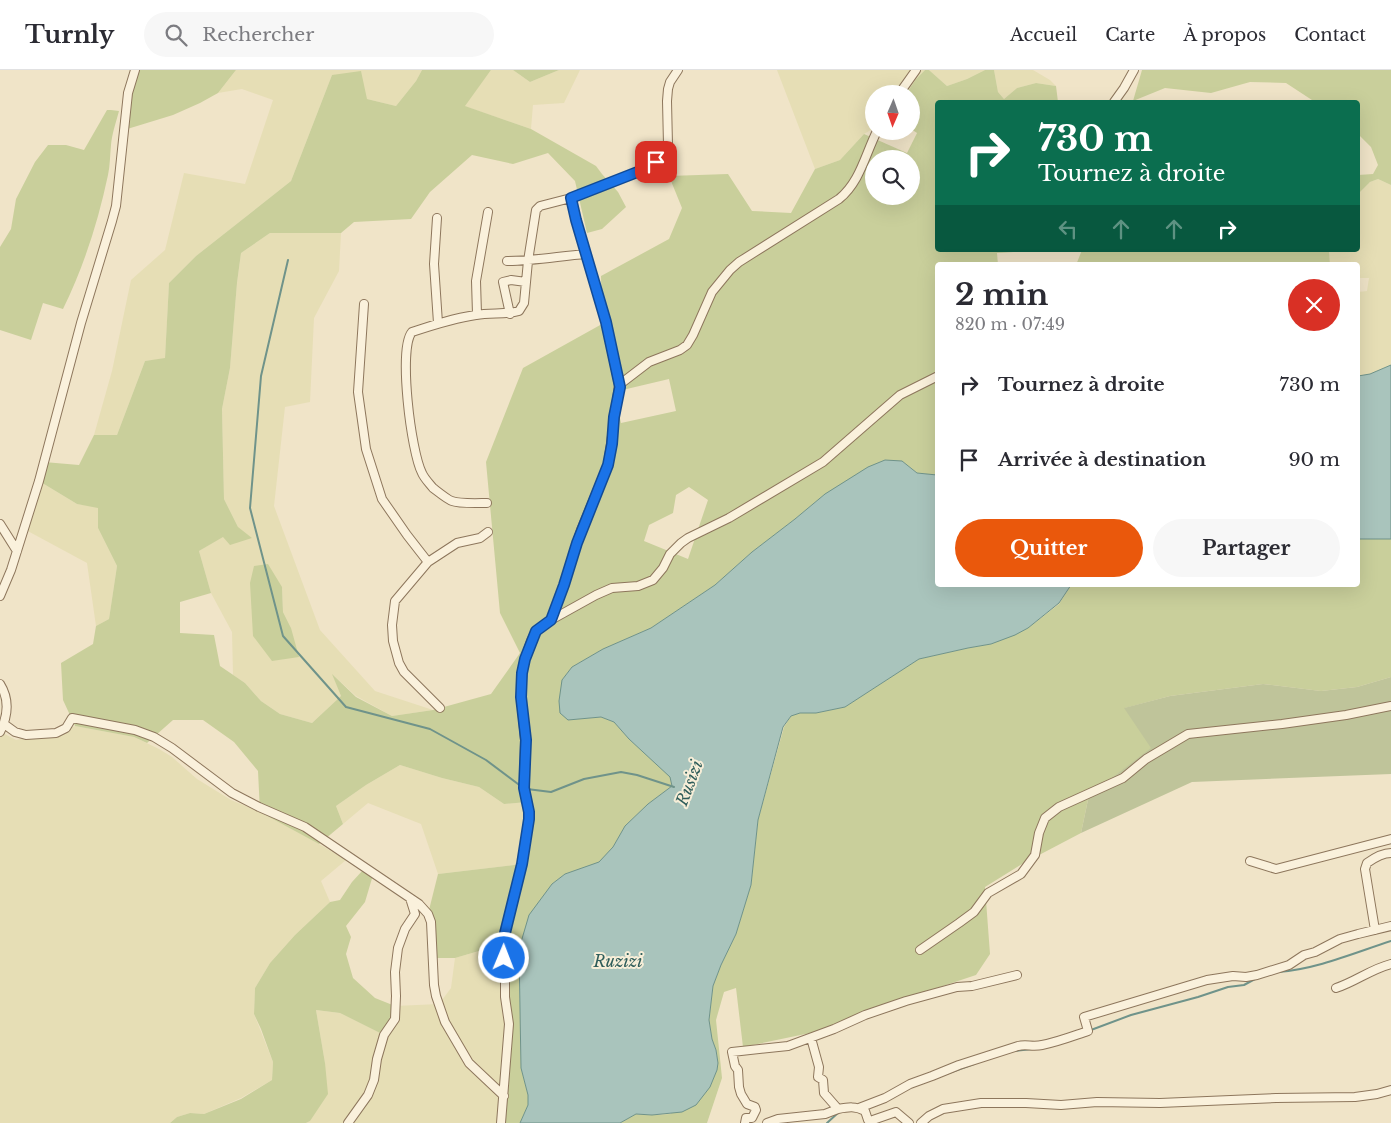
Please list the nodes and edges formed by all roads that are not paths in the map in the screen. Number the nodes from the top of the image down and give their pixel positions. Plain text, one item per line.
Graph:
1 (134, 70) edge
2 (678, 70) edge
3 (916, 70) edge
4 (1134, 70) edge
5 (905, 85) edge
6 (1115, 100) edge
7 (873, 140) edge
8 (571, 198) junction
9 (488, 212) dead end
10 (437, 218) dead end
11 (586, 254) junction
12 (507, 261) dead end
13 (528, 261) junction
14 (526, 282) junction
15 (364, 304) dead end
16 (477, 314) junction
17 (510, 314) junction
18 (438, 323) junction
19 (935, 378) edge
20 (619, 385) junction
21 (487, 503) dead end
22 (0, 524) edge
23 (488, 532) dead end
24 (17, 551) junction
25 (428, 562) junction
26 (0, 596) edge
27 (551, 620) junction
28 (0, 684) edge
29 (1391, 706) edge
30 (440, 708) dead end
31 (4, 724) junction
32 (0, 732) edge
33 (1391, 839) edge
34 (1391, 853) edge
35 (1250, 862) dead end
36 (410, 898) junction
37 (1391, 926) edge
38 (1375, 930) junction
39 (920, 950) dead end
40 (1391, 964) edge
41 (1017, 975) dead end
42 (1336, 988) dead end
43 (811, 1038) junction
44 (1391, 1090) edge
45 (504, 1096) junction
46 (859, 1108) junction
47 (838, 1109) junction
48 (748, 1121) edge
49 (348, 1123) edge
50 (501, 1123) edge
51 (767, 1123) edge
52 (909, 1123) edge
53 (921, 1123) edge

1 - 24 street
2 - 8 street
3 - 5 street
4 - 6 street
7 - 20 street
8 - 11 street
8 - 13 street
9 - 16 street
10 - 18 street
11 - 13 street
11 - 20 street
12 - 13 street
13 - 14 street
14 - 17 street
14 - 17 street
15 - 25 street
16 - 17 street
16 - 18 street
18 - 21 street
19 - 27 street
20 - 27 street
22 - 24 street
23 - 25 street
24 - 26 street
25 - 30 street
27 - 45 street
28 - 31 street
29 - 39 street
31 - 32 street
31 - 36 street
33 - 35 street
34 - 38 street
36 - 45 street
36 - 49 street
37 - 38 street
38 - 46 street
40 - 42 street
41 - 43 street
43 - 47 street
43 - 48 street
44 - 53 street
45 - 50 street
46 - 47 street
46 - 52 street
47 - 51 street

